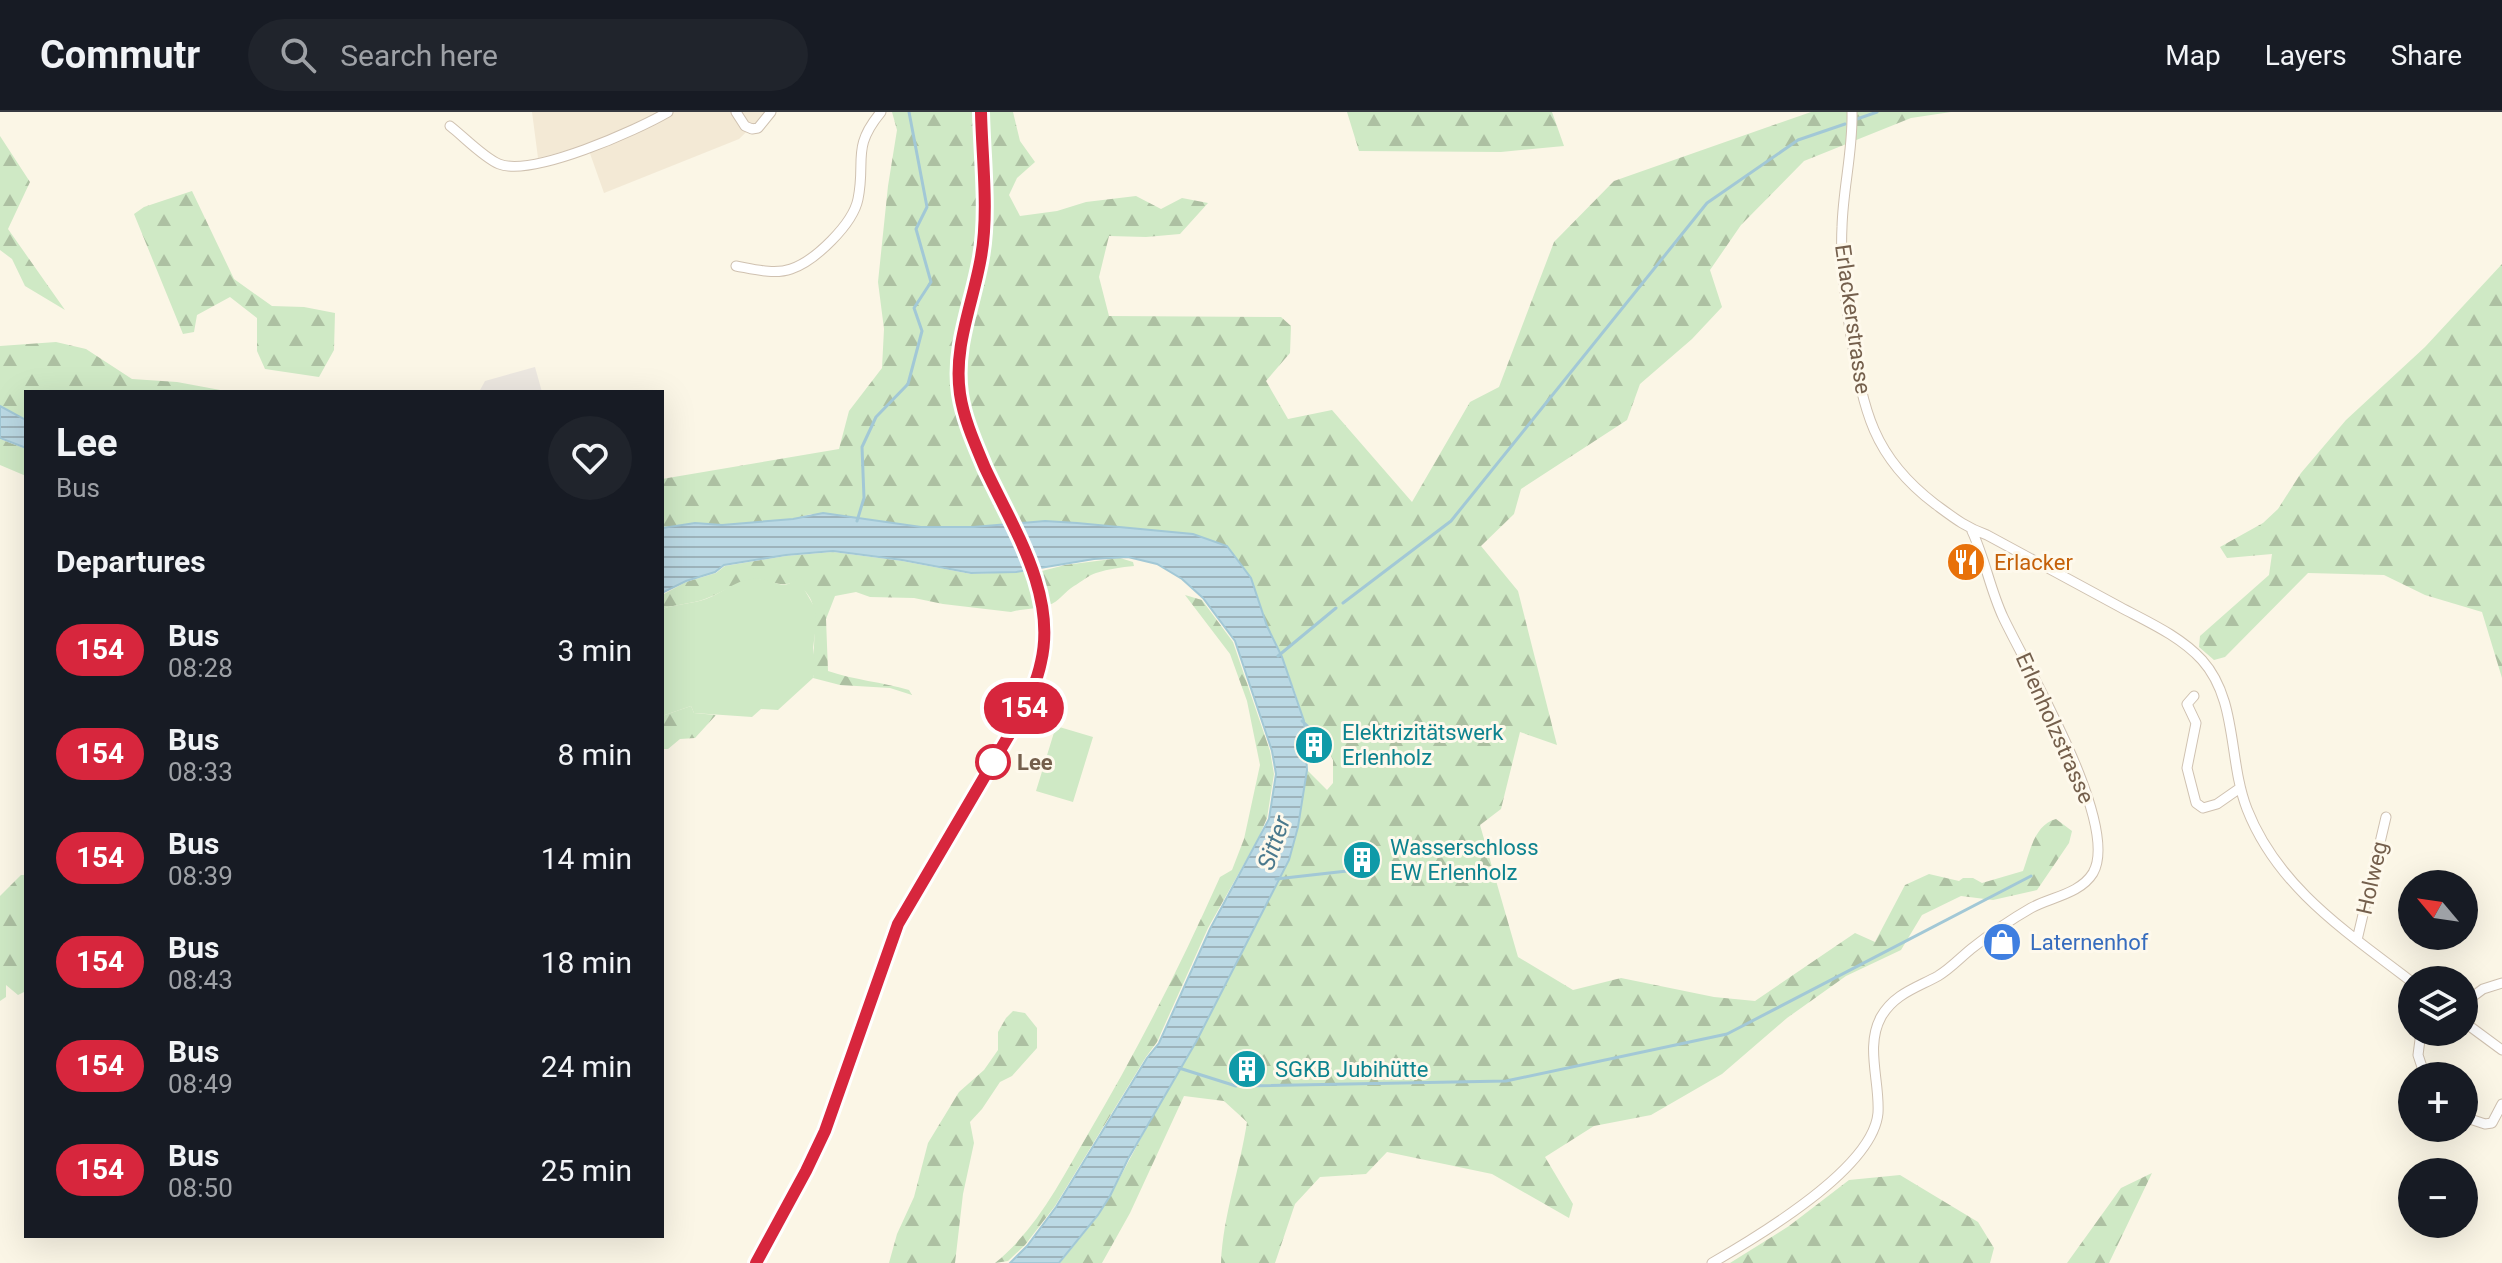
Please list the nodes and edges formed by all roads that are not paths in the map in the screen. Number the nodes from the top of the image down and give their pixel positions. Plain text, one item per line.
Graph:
1 (668, 112) edge
2 (736, 112) edge
3 (771, 112) edge
4 (881, 112) edge
5 (981, 112) edge
6 (1852, 112) edge
7 (450, 126) dead end
8 (736, 266) dead end
9 (1972, 531) junction
10 (2194, 696) dead end
11 (2240, 788) junction
12 (2386, 817) dead end
13 (2357, 940) junction
14 (2398, 971) edge
15 (2502, 983) edge
16 (2478, 993) edge
17 (2478, 1032) edge
18 (2502, 1050) edge
19 (2502, 1104) edge
20 (2478, 1122) edge
21 (756, 1263) edge
22 (1712, 1263) edge

1 - 7 street
2 - 3 street
4 - 8 street
5 - 21 street
6 - 9 street, Erlackerstrasse
9 - 11 street, Erlackerstrasse
9 - 22 street, Erlenholzstrasse
10 - 11 street
11 - 13 street, Erlackerstrasse
12 - 13 street, Holweg
13 - 14 street, Erlackerstrasse
15 - 16 street
17 - 18 street
19 - 20 street

